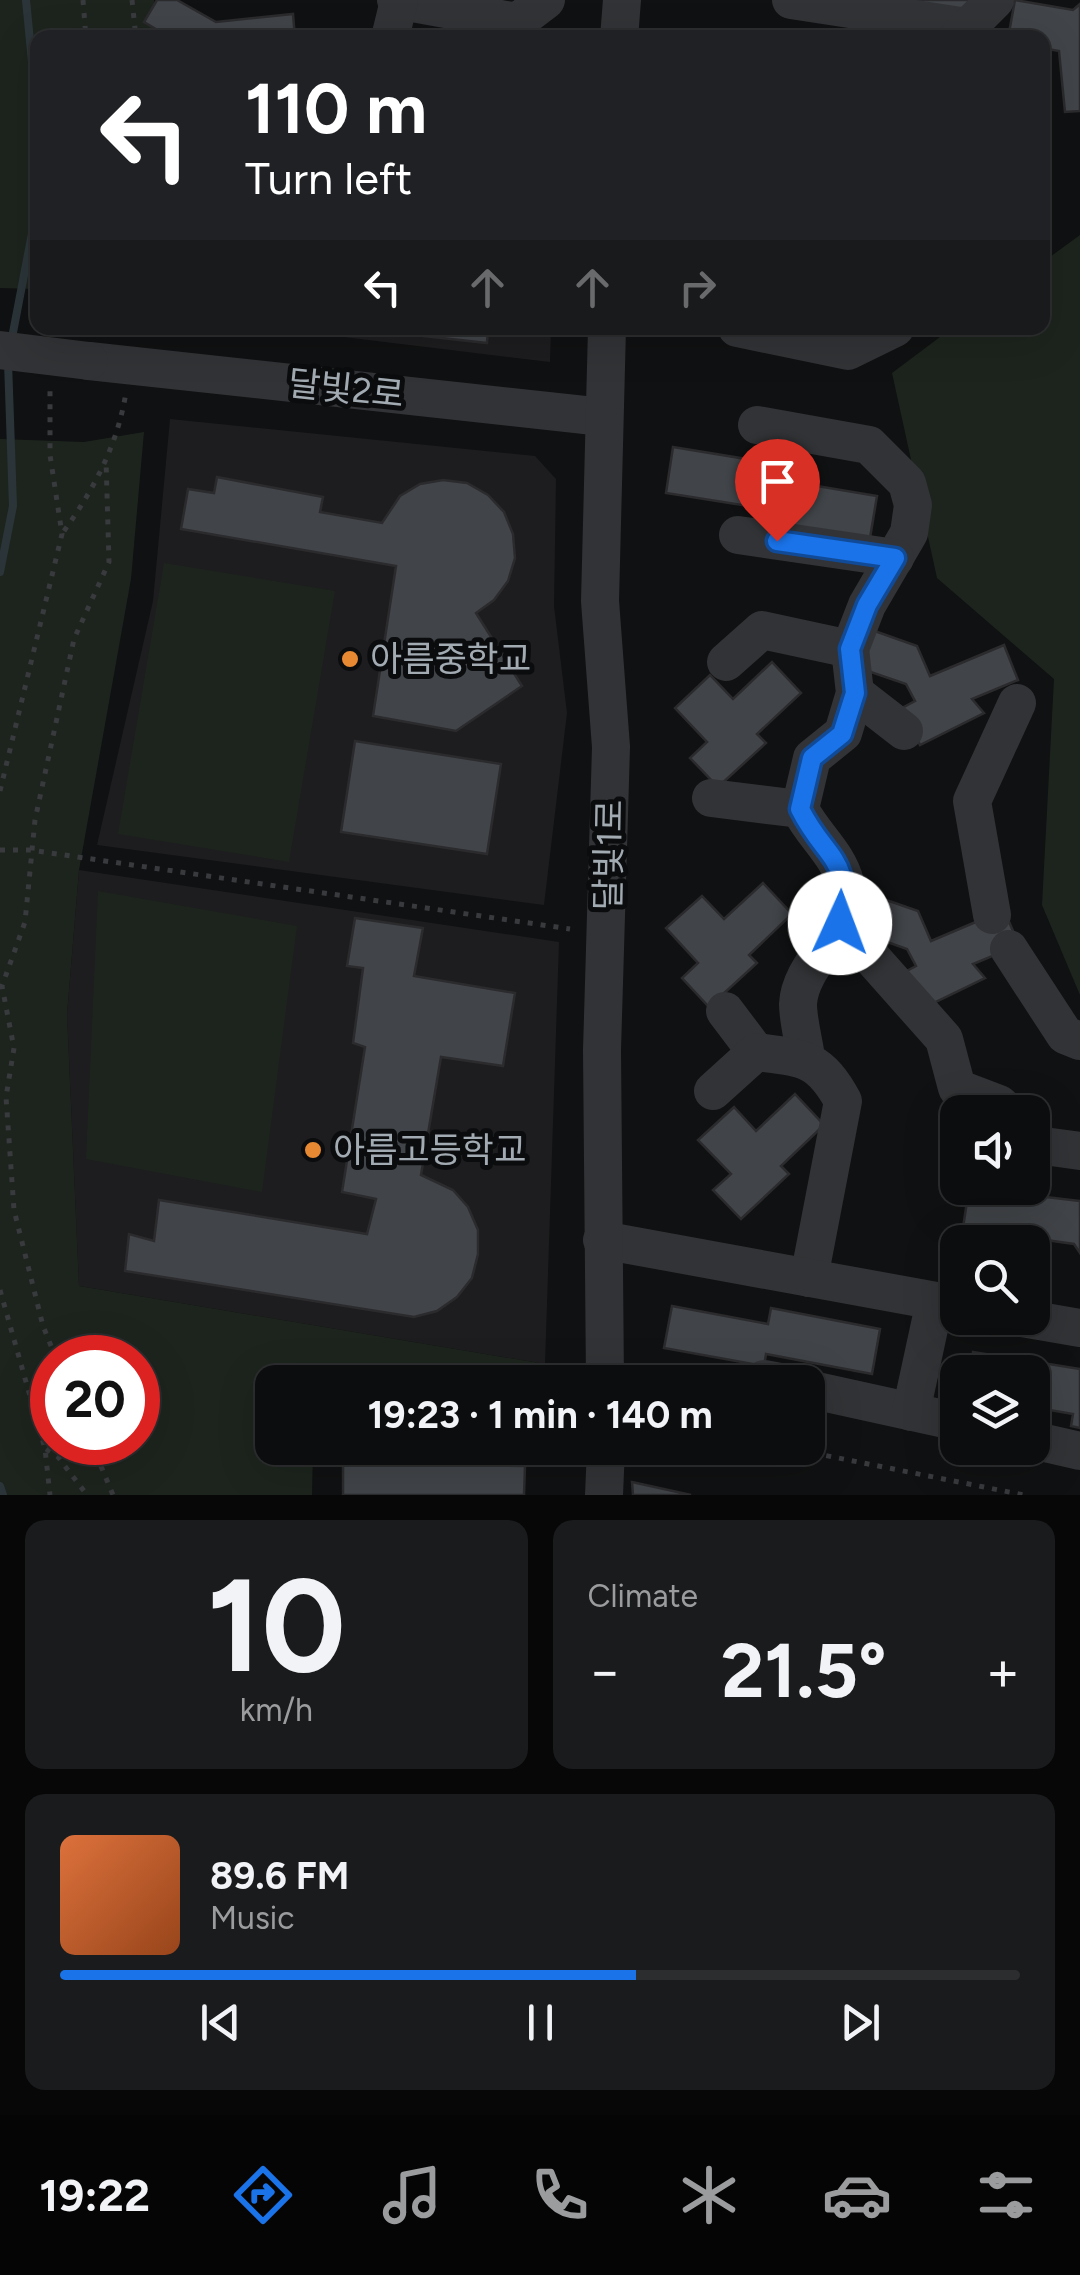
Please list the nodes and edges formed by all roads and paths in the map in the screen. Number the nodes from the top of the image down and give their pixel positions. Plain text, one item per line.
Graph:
1 (83, 0) edge
2 (132, 0) edge
3 (546, 0) edge
4 (623, 0) edge
5 (791, 0) edge
6 (995, 0) edge
7 (395, 13) edge
8 (85, 30) edge
9 (135, 30) edge
10 (620, 30) edge
11 (946, 30) edge
12 (970, 30) edge
13 (607, 335) edge
14 (771, 335) edge
15 (847, 337) edge
16 (0, 350) edge
17 (51, 382) dead end
18 (124, 404) dead end
19 (603, 417) junction
20 (757, 425) dead end
21 (106, 460) junction
22 (62, 534) junction
23 (738, 535) dead end
24 (895, 558) junction
25 (850, 649) junction
26 (726, 662) dead end
27 (855, 693) junction
28 (1018, 703) dead end
29 (904, 731) dead end
30 (0, 791) edge
31 (710, 798) dead end
32 (800, 809) junction
33 (0, 850) edge
34 (30, 850) junction
35 (992, 915) dead end
36 (840, 923) junction
37 (570, 929) dead end
38 (1009, 949) dead end
39 (724, 1011) dead end
40 (1080, 1041) edge
41 (756, 1052) junction
42 (806, 1058) junction
43 (713, 1092) dead end
44 (976, 1095) edge
45 (1050, 1147) edge
46 (1080, 1151) edge
47 (602, 1240) junction
48 (809, 1278) junction
49 (0, 1290) edge
50 (940, 1302) edge
51 (940, 1322) edge
52 (1050, 1323) edge
53 (1080, 1328) edge
54 (47, 1335) edge
55 (605, 1365) edge
56 (825, 1393) edge
57 (30, 1396) edge
58 (911, 1412) junction
59 (940, 1418) edge
60 (1050, 1444) edge
61 (1080, 1451) edge
62 (825, 1455) edge
63 (47, 1465) edge
64 (64, 1465) edge
65 (101, 1465) edge
66 (605, 1465) edge
67 (50, 1495) edge
68 (87, 1495) edge
69 (113, 1495) edge
70 (604, 1495) edge
71 (1024, 1495) edge

1 - 8 path
2 - 9 path
3 - 7 street
4 - 10 street
5 - 11 street
6 - 12 street
13 - 19 street, 달빛1로
14 - 15 street
16 - 19 street, 달빛2로, bridge
17 - 22 path
18 - 21 path
19 - 47 street, 달빛1로
20 - 24 street
21 - 22 path
21 - 34 path
22 - 30 path
23 - 24 street
24 - 25 street
25 - 26 street
25 - 27 street
27 - 29 street
27 - 32 street
28 - 35 street
31 - 32 street
32 - 36 street
33 - 34 path
34 - 37 path
34 - 54 path
36 - 42 street
36 - 44 street
38 - 40 street
39 - 41 street
41 - 42 street
41 - 43 street
42 - 48 street
45 - 46 street
47 - 48 street
47 - 55 street, 달빛1로
48 - 50 street
49 - 57 path
51 - 58 street
52 - 53 street
56 - 58 street
58 - 59 street
60 - 61 street
62 - 71 path
63 - 67 path
64 - 68 path
65 - 69 path
66 - 70 street

